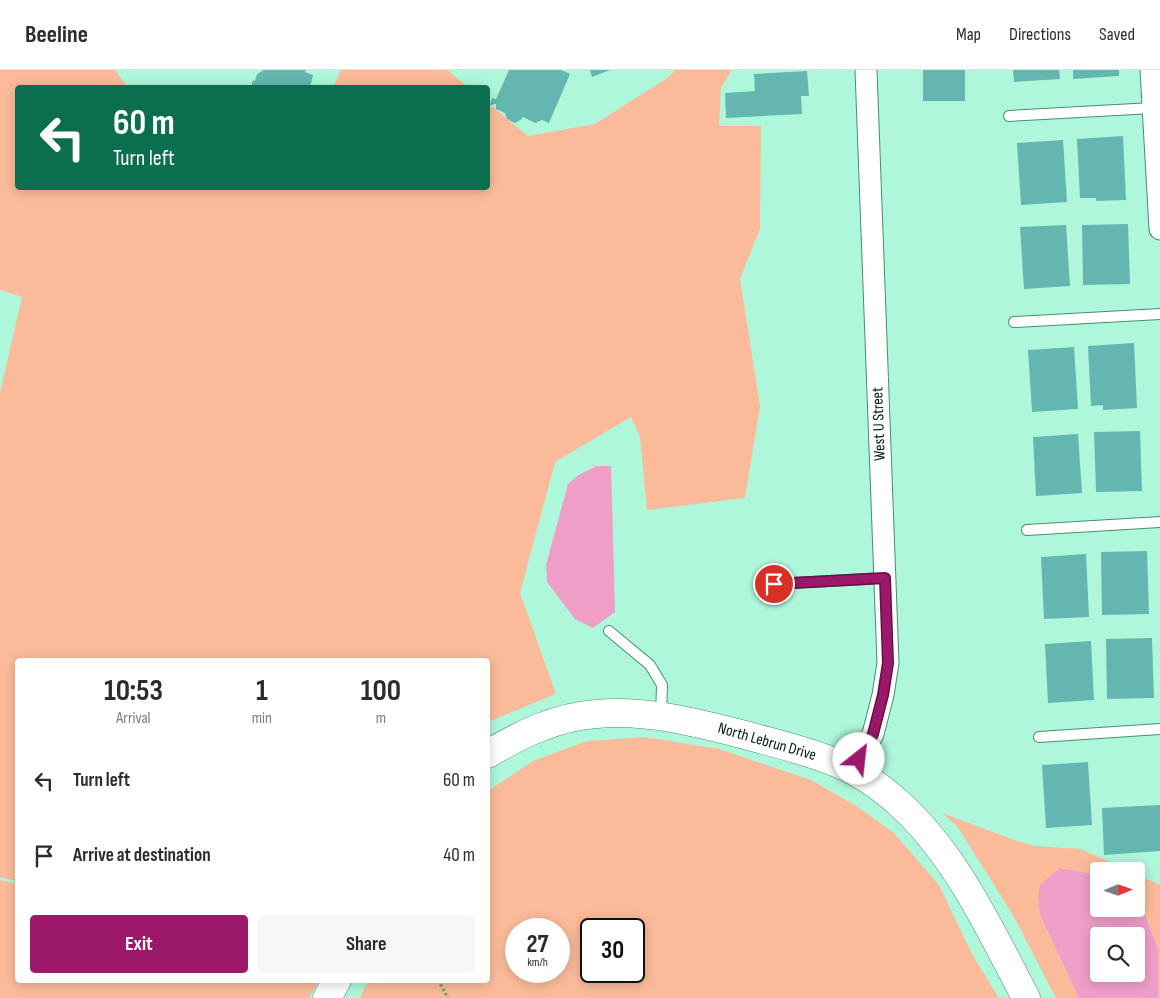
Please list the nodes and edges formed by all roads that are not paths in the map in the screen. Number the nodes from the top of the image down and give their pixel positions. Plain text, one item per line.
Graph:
1 (866, 70) edge
2 (1151, 70) edge
3 (1153, 108) junction
4 (1009, 116) dead end
5 (1160, 229) edge
6 (1160, 314) edge
7 (1014, 322) dead end
8 (1160, 522) edge
9 (1027, 530) dead end
10 (885, 578) junction
11 (774, 584) dead end
12 (609, 630) dead end
13 (661, 718) junction
14 (1160, 729) edge
15 (1039, 737) dead end
16 (490, 753) edge
17 (852, 771) junction
18 (335, 983) edge
19 (327, 998) edge
20 (1026, 998) edge

1 - 10 street, West U Street
2 - 3 street
3 - 4 lane
3 - 5 street
6 - 7 lane
8 - 9 lane
10 - 11 lane
10 - 17 street, West U Street
12 - 13 lane
13 - 16 street, North Lebrun Drive
13 - 17 street, North Lebrun Drive
14 - 15 lane
17 - 20 street, North Lebrun Drive
18 - 19 street

